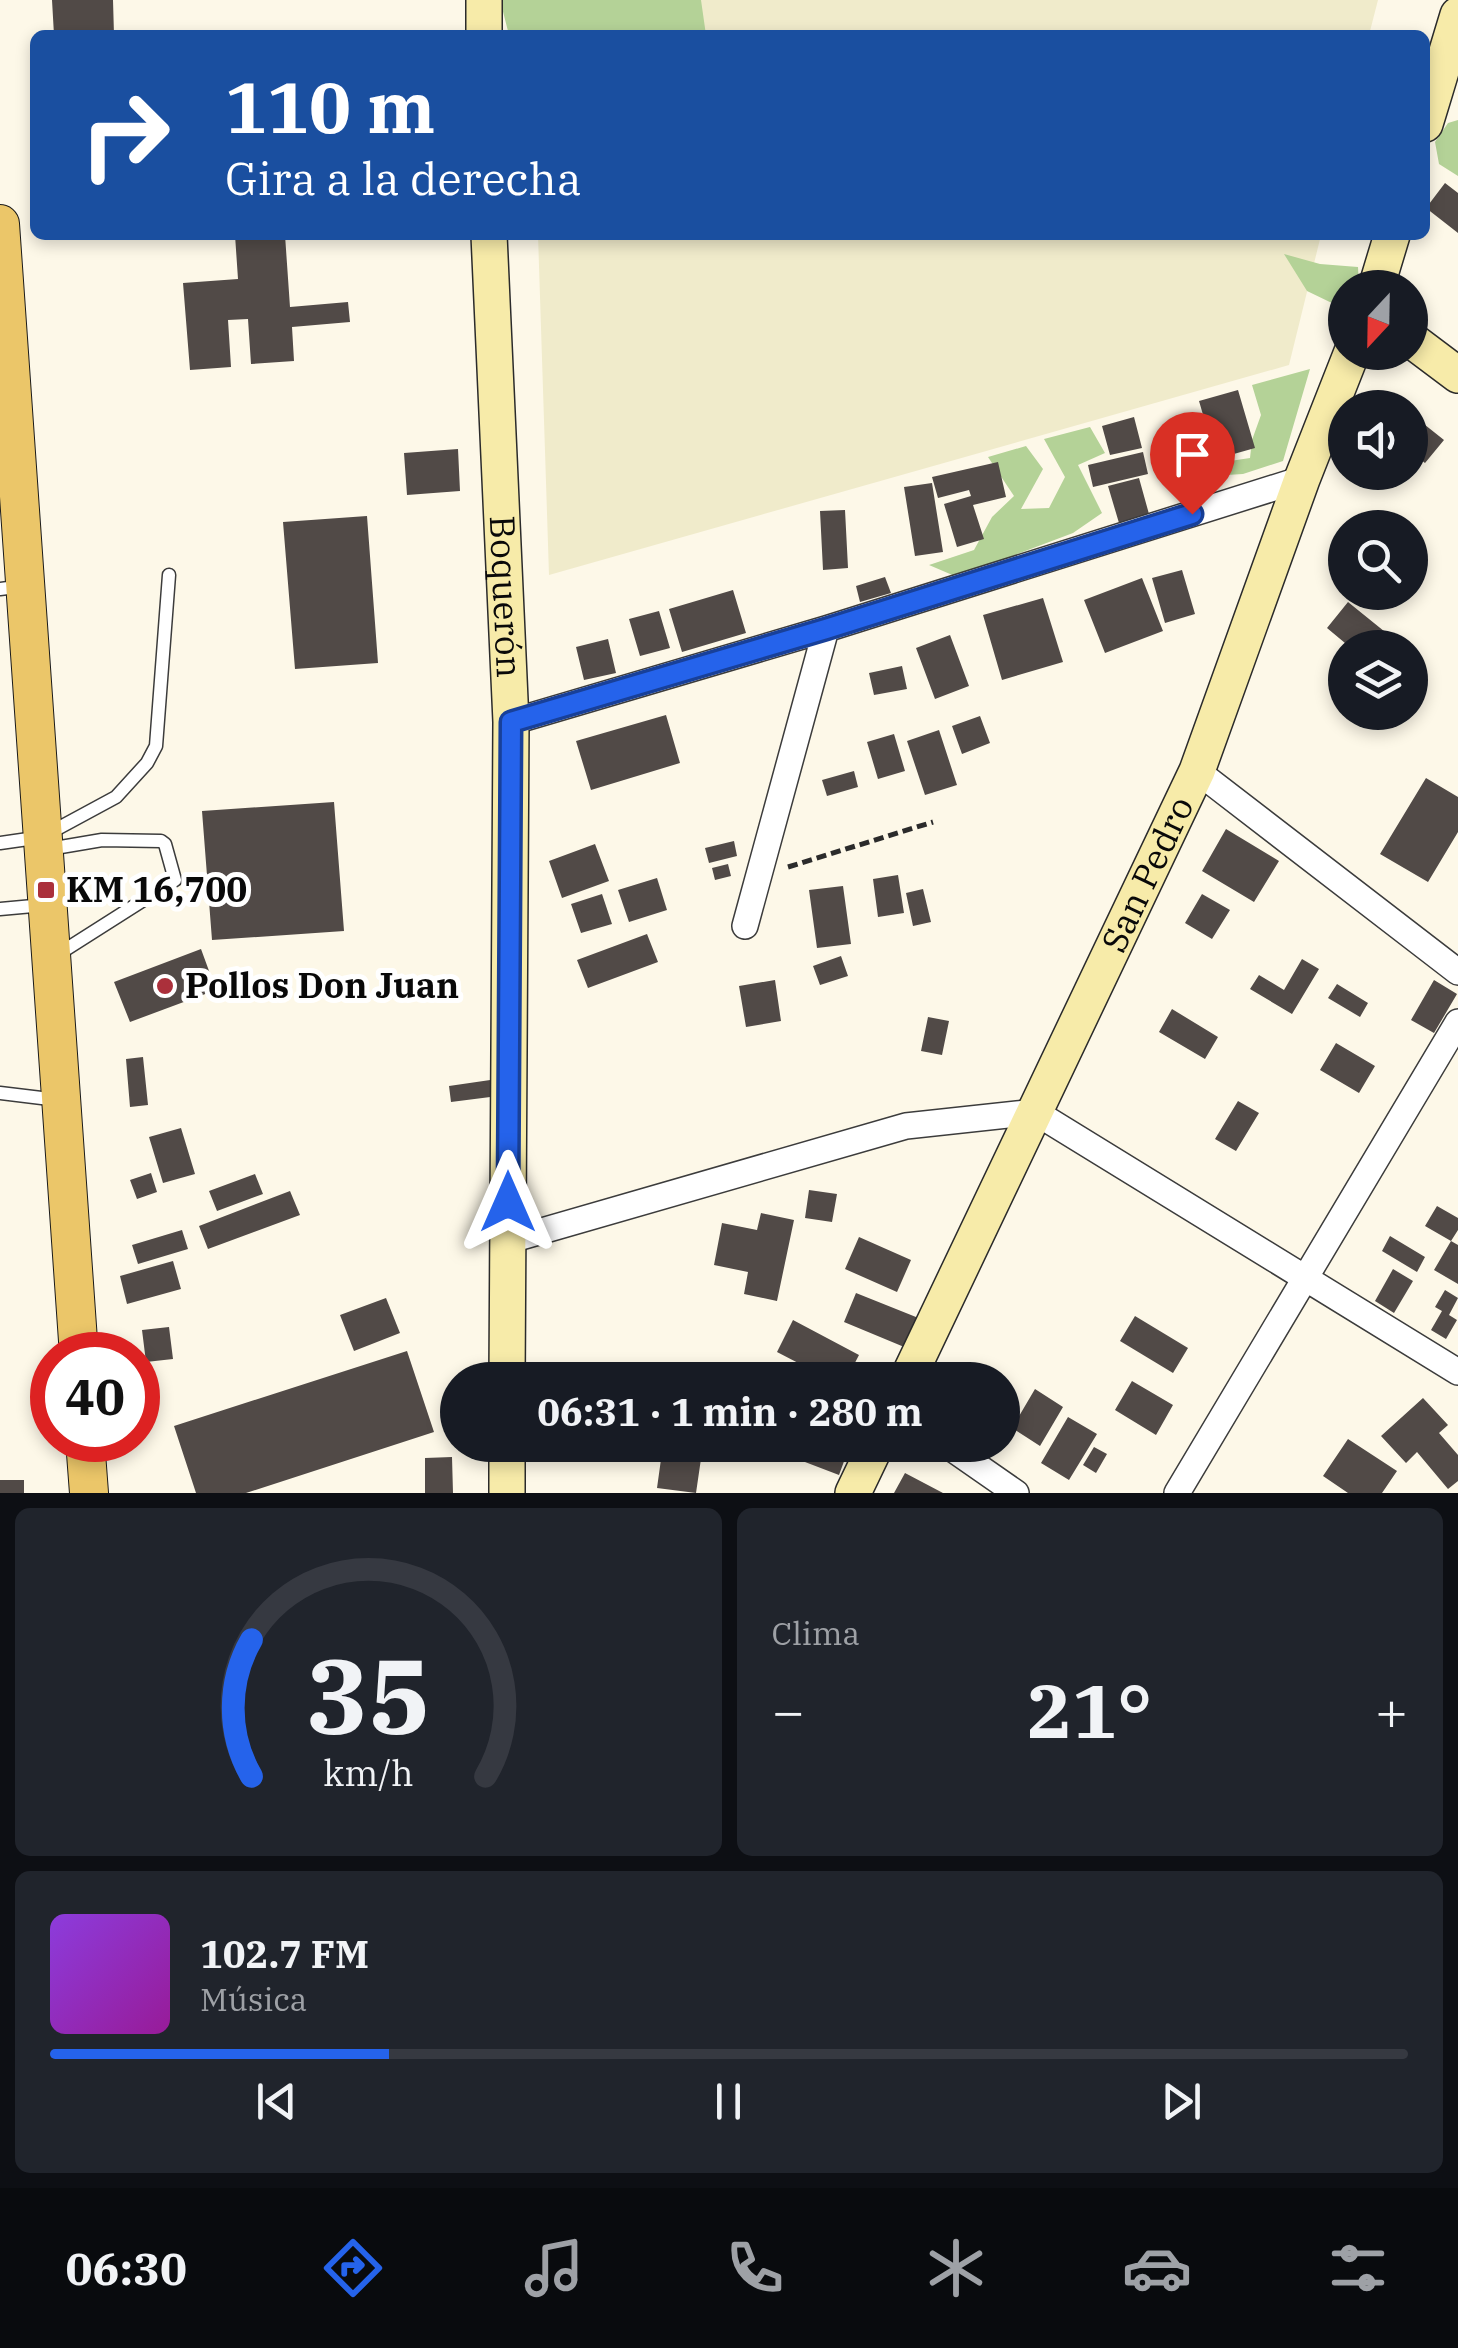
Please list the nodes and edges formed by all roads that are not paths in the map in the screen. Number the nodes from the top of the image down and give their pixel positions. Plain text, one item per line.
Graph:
1 (484, 0) edge
2 (1458, 16) edge
3 (484, 30) edge
4 (1430, 108) edge
5 (0, 224) edge
6 (489, 240) edge
7 (1390, 240) edge
8 (1381, 270) edge
9 (1428, 352) edge
10 (1345, 370) edge
11 (1458, 375) edge
12 (1302, 479) junction
13 (169, 575) dead end
14 (12, 588) edge
15 (826, 629) junction
16 (511, 722) junction
17 (1197, 770) junction
18 (0, 843) edge
19 (42, 843) junction
20 (46, 905) junction
21 (0, 909) edge
22 (745, 926) dead end
23 (51, 959) junction
24 (1458, 972) edge
25 (1458, 1022) edge
26 (0, 1094) edge
27 (60, 1100) junction
28 (1035, 1112) junction
29 (507, 1242) junction
30 (1306, 1276) junction
31 (77, 1332) edge
32 (507, 1362) edge
33 (916, 1362) edge
34 (1458, 1372) edge
35 (86, 1462) edge
36 (507, 1462) edge
37 (868, 1462) edge
38 (971, 1462) edge
39 (88, 1493) edge
40 (506, 1493) edge
41 (853, 1493) edge
42 (1016, 1493) edge
43 (1177, 1493) edge

1 - 3 main road
2 - 4 main road
5 - 14 main road
6 - 16 main road, Boquerón
7 - 8 main road
9 - 11 main road
10 - 12 main road, San Pedro
12 - 15 street
12 - 17 main road, San Pedro
13 - 19 lane
14 - 19 main road
15 - 16 street
15 - 22 street
16 - 29 main road, Boquerón
17 - 24 street
17 - 28 main road, San Pedro
18 - 19 lane
19 - 20 main road
19 - 23 lane
20 - 21 lane
20 - 23 main road
23 - 27 main road
25 - 30 street
26 - 27 lane
27 - 31 main road
28 - 29 street
28 - 30 street
28 - 33 main road, San Pedro
29 - 32 main road, Boquerón
30 - 34 street
30 - 43 street
35 - 39 main road
36 - 40 main road
37 - 41 main road
38 - 42 street

